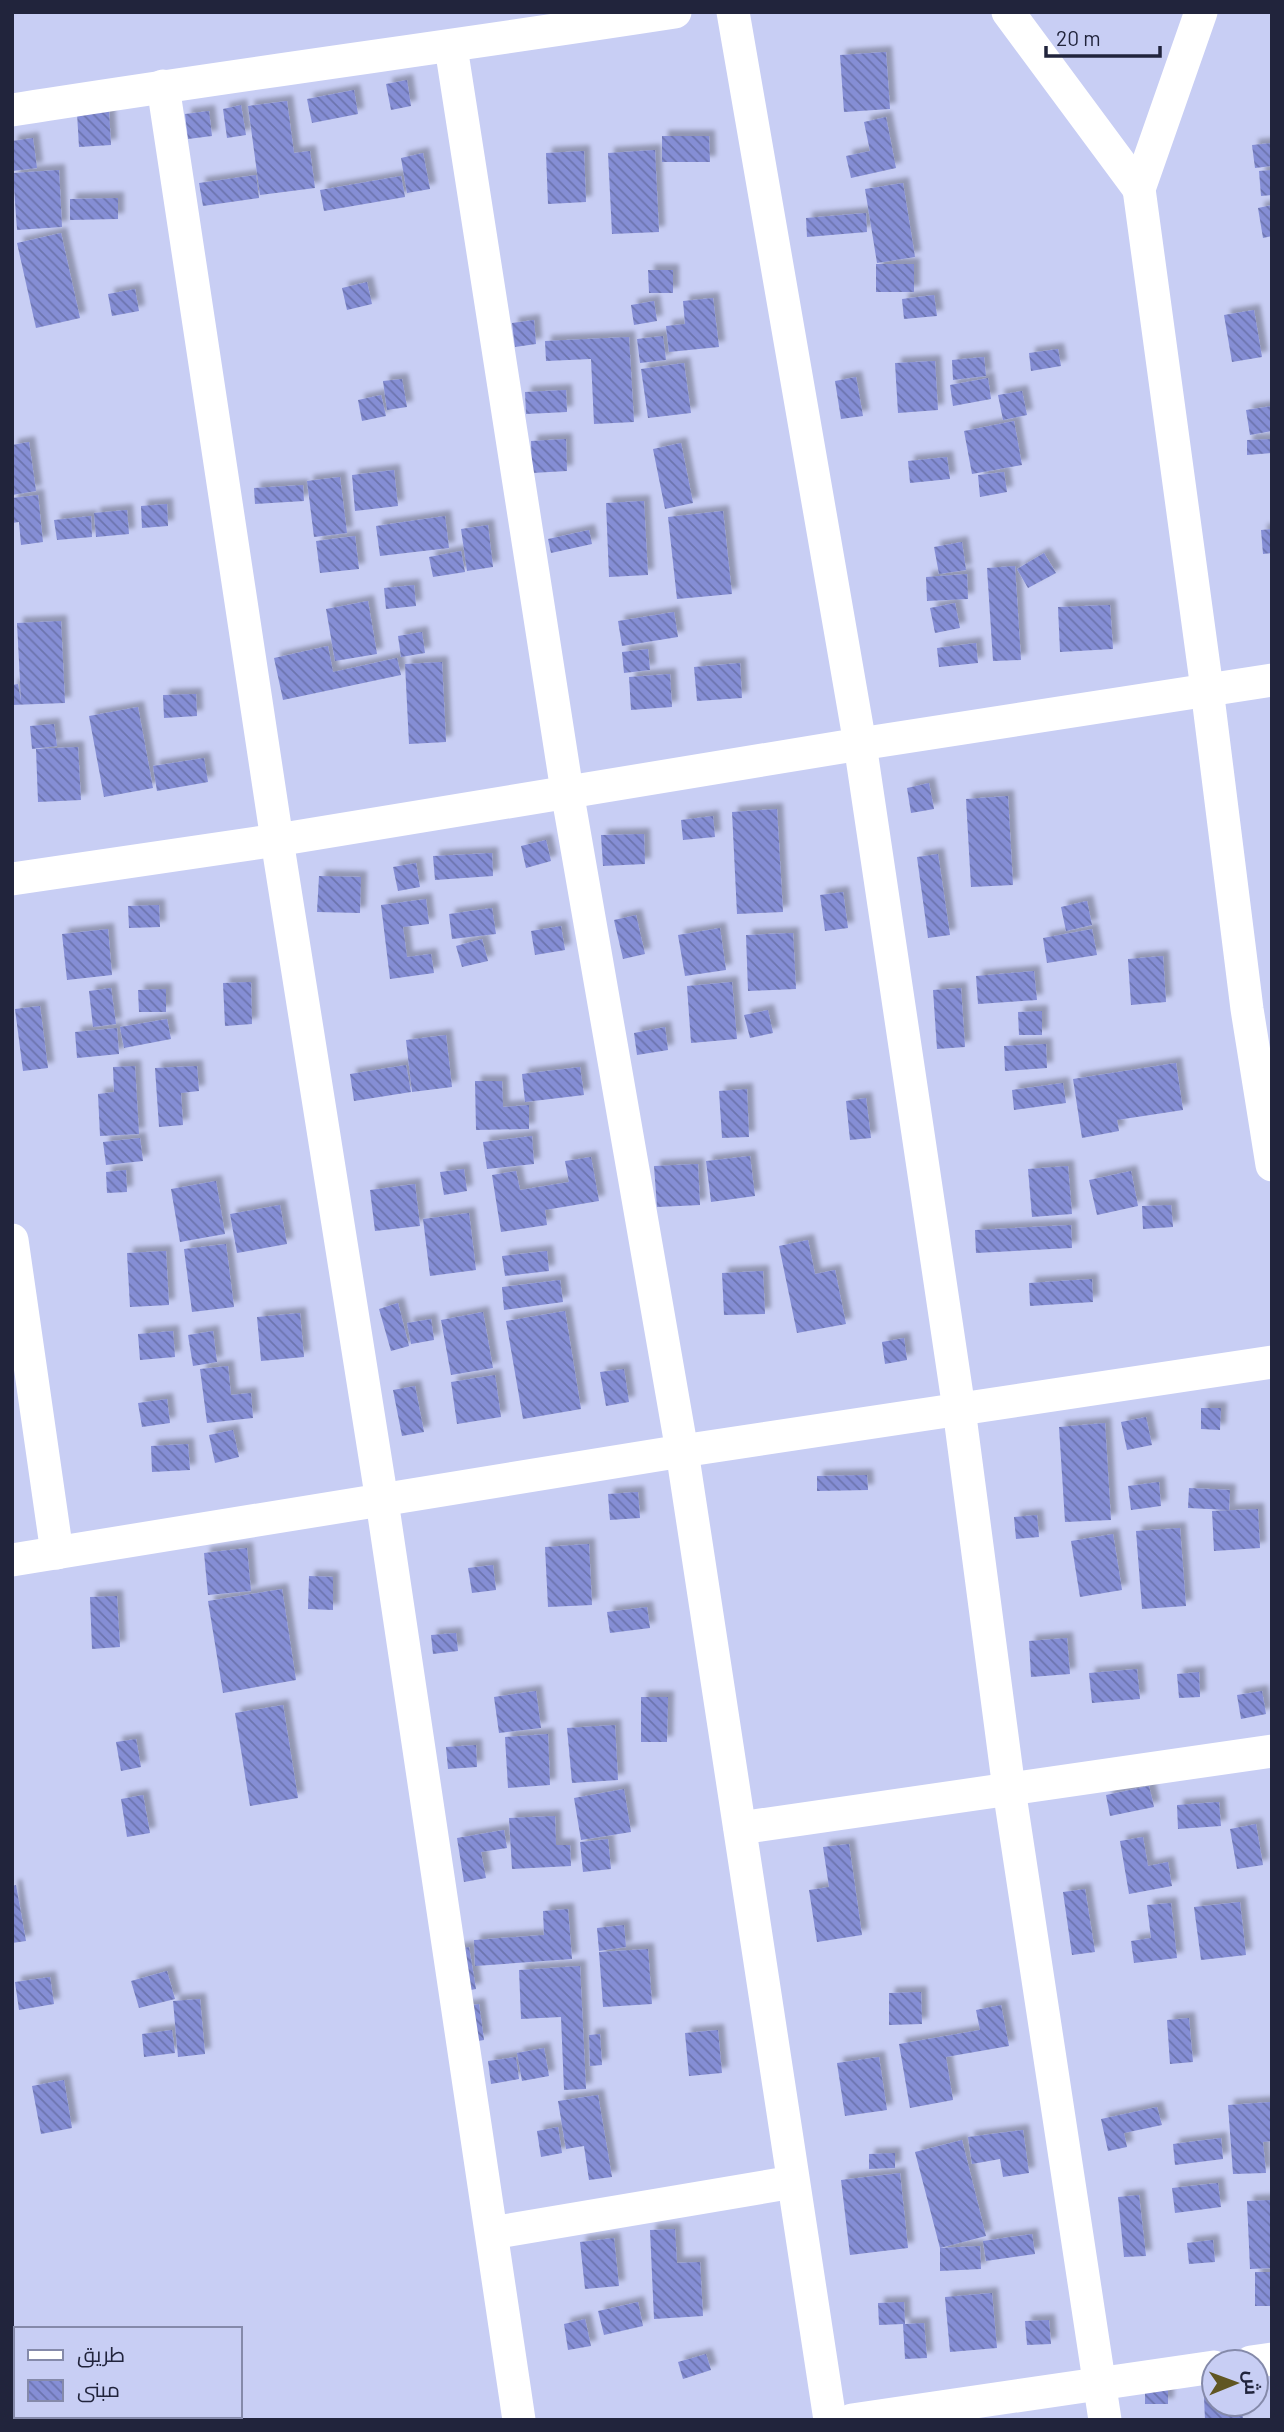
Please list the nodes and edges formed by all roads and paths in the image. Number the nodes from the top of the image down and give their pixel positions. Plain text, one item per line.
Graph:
1 (675, 12) edge
2 (733, 12) edge
3 (1007, 12) edge
4 (1201, 12) edge
5 (451, 47) junction
6 (163, 86) junction
7 (12, 110) edge
8 (1139, 189) junction
9 (1272, 680) edge
10 (1207, 689) junction
11 (860, 744) junction
12 (567, 791) junction
13 (277, 840) junction
14 (12, 879) edge
15 (1272, 1165) edge
16 (12, 1240) edge
17 (1272, 1362) edge
18 (959, 1409) junction
19 (682, 1451) junction
20 (382, 1501) junction
21 (57, 1553) junction
22 (12, 1560) edge
23 (1272, 1751) edge
24 (1009, 1789) junction
25 (740, 1829) junction
26 (793, 2182) junction
27 (492, 2233) junction
28 (1200, 2369) edge
29 (1100, 2384) junction
30 (519, 2420) edge
31 (830, 2420) edge
32 (852, 2420) edge
33 (1105, 2420) edge

1 - 5 street
2 - 11 street
3 - 8 street
4 - 8 street
5 - 6 street
5 - 12 street
6 - 7 street
6 - 13 street
8 - 10 street
9 - 10 street
10 - 11 street
10 - 15 street
11 - 12 street
11 - 18 street
12 - 13 street
12 - 19 street
13 - 14 street
13 - 20 street
16 - 21 street
17 - 18 street
18 - 19 street
18 - 24 street
19 - 20 street
19 - 25 street
20 - 21 street
20 - 27 street
21 - 22 street
23 - 24 street
24 - 25 street
24 - 29 street
25 - 26 street
26 - 27 street
26 - 31 street
27 - 30 street
28 - 29 street
29 - 32 street
29 - 33 street

